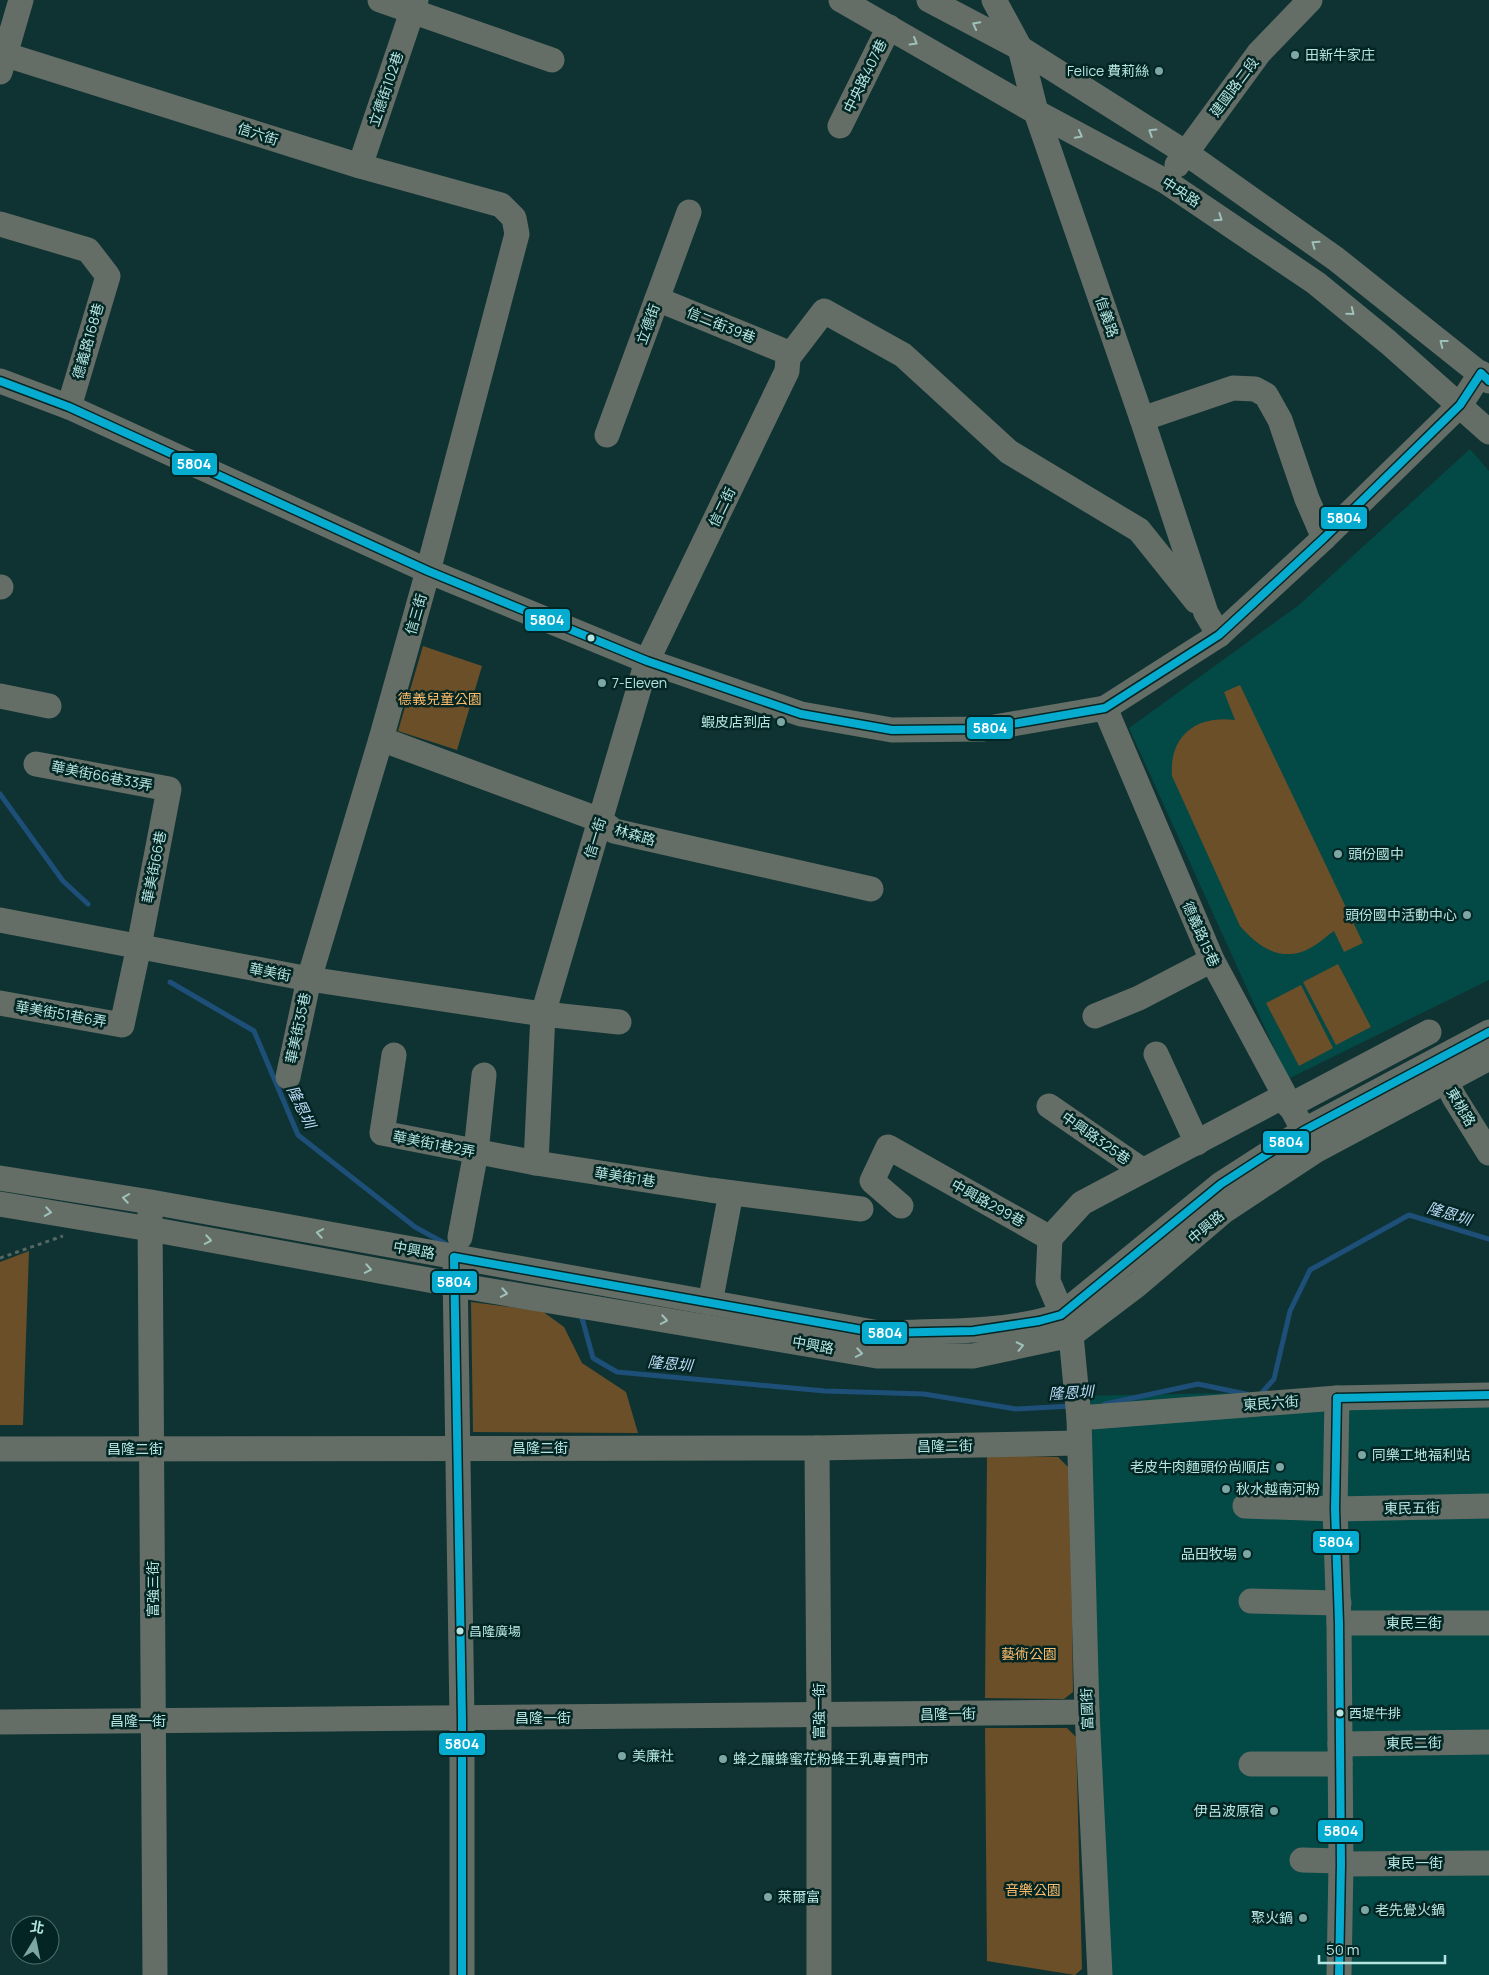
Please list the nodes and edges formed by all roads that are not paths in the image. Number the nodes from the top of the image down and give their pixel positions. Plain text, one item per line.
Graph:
1 (22, 0) edge
2 (380, 0) edge
3 (841, 0) edge
4 (929, 0) edge
5 (994, 0) edge
6 (1310, 0) edge
7 (414, 6) edge
8 (889, 28) junction
9 (1020, 48) junction
10 (2, 60) edge
11 (552, 60) dead end
12 (1036, 112) junction
13 (840, 126) dead end
14 (1186, 153) junction
15 (360, 166) junction
16 (1166, 181) junction
17 (689, 212) dead end
18 (514, 218) joint
19 (0, 224) edge
20 (657, 299) junction
21 (786, 354) junction
22 (1485, 377) edge
23 (0, 381) edge
24 (1460, 405) junction
25 (69, 407) junction
26 (1142, 420) junction
27 (1489, 432) edge
28 (607, 435) dead end
29 (1324, 538) junction
30 (428, 571) junction
31 (1206, 613) junction
32 (1219, 635) junction
33 (647, 661) junction
34 (0, 696) edge
35 (49, 706) dead end
36 (1105, 708) junction
37 (381, 739) junction
38 (36, 764) dead end
39 (169, 789) joint
40 (600, 820) junction
41 (871, 889) dead end
42 (0, 920) edge
43 (139, 946) junction
44 (1212, 960) junction
45 (309, 979) junction
46 (0, 1003) edge
47 (542, 1014) junction
48 (1095, 1016) dead end
49 (619, 1022) dead end
50 (122, 1025) joint
51 (1428, 1032) dead end
52 (1489, 1032) edge
53 (394, 1054) dead end
54 (1156, 1054) dead end
55 (1489, 1058) edge
56 (1441, 1071) junction
57 (484, 1075) dead end
58 (288, 1077) dead end
59 (1287, 1101) junction
60 (1049, 1106) dead end
61 (1309, 1141) junction
62 (1197, 1143) junction
63 (476, 1152) junction
64 (1489, 1153) edge
65 (536, 1163) junction
66 (1142, 1170) junction
67 (0, 1178) edge
68 (731, 1193) junction
69 (151, 1202) junction
70 (0, 1204) edge
71 (901, 1206) dead end
72 (861, 1209) dead end
73 (150, 1229) junction
74 (1050, 1238) junction
75 (457, 1247) junction
76 (456, 1285) junction
77 (710, 1303) junction
78 (1068, 1334) junction
79 (1489, 1395) edge
80 (1336, 1398) junction
81 (1078, 1415) junction
82 (1079, 1443) junction
83 (816, 1448) junction
84 (0, 1449) edge
85 (152, 1449) junction
86 (458, 1449) junction
87 (1245, 1506) dead end
88 (1489, 1506) edge
89 (1335, 1509) junction
90 (1251, 1601) dead end
91 (1339, 1613) junction
92 (1489, 1623) edge
93 (1087, 1712) junction
94 (819, 1715) junction
95 (462, 1718) junction
96 (154, 1721) junction
97 (0, 1722) edge
98 (1489, 1742) edge
99 (1340, 1754) junction
100 (1251, 1764) dead end
101 (1302, 1860) dead end
102 (1341, 1862) junction
103 (1489, 1863) edge
104 (155, 1975) edge
105 (462, 1975) edge
106 (820, 1975) edge
107 (1100, 1975) edge
108 (1339, 1975) edge

1 - 10 street
2 - 7 street
3 - 8 street, 中央路
9 -> 4 street
5 - 9 street, 信義路
6 - 14 street, 建國路二段
7 - 11 street
7 - 15 street, 立德街102巷
8 -> 12 street, 中央路
8 - 13 street, 中央路407巷
9 - 12 street, 信義路
14 -> 9 street
10 - 15 street, 信六街
12 -> 16 street, 中央路
12 - 26 street, 信義路
14 - 16 street, 建國路二段
22 -> 14 street
15 - 18 street, 信六街
16 -> 24 street, 中央路
17 - 20 street, 立德街
18 - 30 street, 信三街
19 - 25 street, 德義路168巷
20 - 21 street, 信二街39巷
20 - 28 street, 立德街
21 - 31 street
21 - 33 street, 信二街
22 - 24 street
23 - 25 street
24 - 27 street, 中央路
24 - 29 street
25 - 30 street
26 - 29 street
26 - 31 street, 信義路
29 - 32 street
30 - 33 street
30 - 37 street, 信三街
31 - 32 street, 信義路
32 - 36 street
33 - 36 street
33 - 40 street, 信一街
34 - 35 street
36 - 44 street, 德義路15巷
37 - 40 street, 林森路
37 - 45 street, 信三街
38 - 39 street, 華美街66巷33弄
39 - 43 street, 華美街66巷
40 - 41 street, 林森路
40 - 47 street, 信一街
42 - 43 street, 華美街
43 - 45 street, 華美街
43 - 50 street, 華美街66巷
44 - 48 street
44 - 59 street, 德義路15巷
45 - 47 street, 華美街
45 - 58 street, 華美街35巷
46 - 50 street, 華美街51巷6弄
47 - 49 street, 華美街
47 - 65 street
51 - 59 street
52 - 56 street, 中興路
53 - 63 street, 華美街1巷2弄
54 - 62 street
55 - 56 street, 中興路
56 - 61 street, 中興路
56 - 64 street, 東桃路
57 - 63 street
59 - 61 street, 德義路15巷
59 - 62 street
60 - 66 street, 中興路325巷
61 - 78 street, 中興路
62 - 66 street
63 - 65 street, 華美街1巷2弄
63 - 75 street
65 - 68 street, 華美街1巷
66 - 74 street
69 -> 67 street, 中興路
68 - 72 street, 華美街1巷
68 - 77 street
69 - 73 street, 富強三街
75 -> 69 street, 中興路
70 -> 73 street, 中興路
71 - 74 street, 中興路299巷
73 -> 76 street, 中興路
73 - 85 street, 富強三街
74 - 78 street
75 - 76 street
75 - 77 street, 中興路
76 -> 78 street, 中興路
76 - 86 street
77 - 78 street, 中興路
78 - 81 street
79 - 80 street, 東民六街
80 - 81 street, 東民六街
80 - 89 street
81 - 82 street
82 - 83 street, 昌隆二街
82 - 93 street, 富國街
83 - 86 street, 昌隆二街
83 - 94 street, 富強一街
84 - 85 street, 昌隆二街
85 - 86 street, 昌隆二街
85 - 96 street, 富強三街
86 - 95 street
87 - 89 street, 東民五街
88 - 89 street, 東民五街
89 - 91 street
90 - 91 street, 東民三街
91 - 92 street, 東民三街
91 - 99 street
93 - 94 street, 昌隆一街
93 - 107 street, 富國街
94 - 95 street, 昌隆一街
94 - 106 street, 富強一街
95 - 96 street, 昌隆一街
95 - 105 street
96 - 97 street, 昌隆一街
96 - 104 street, 富強三街
98 - 99 street, 東民二街
99 - 100 street, 東民二街
99 - 102 street
101 - 102 street, 東民一街
102 - 103 street, 東民一街
102 - 108 street

